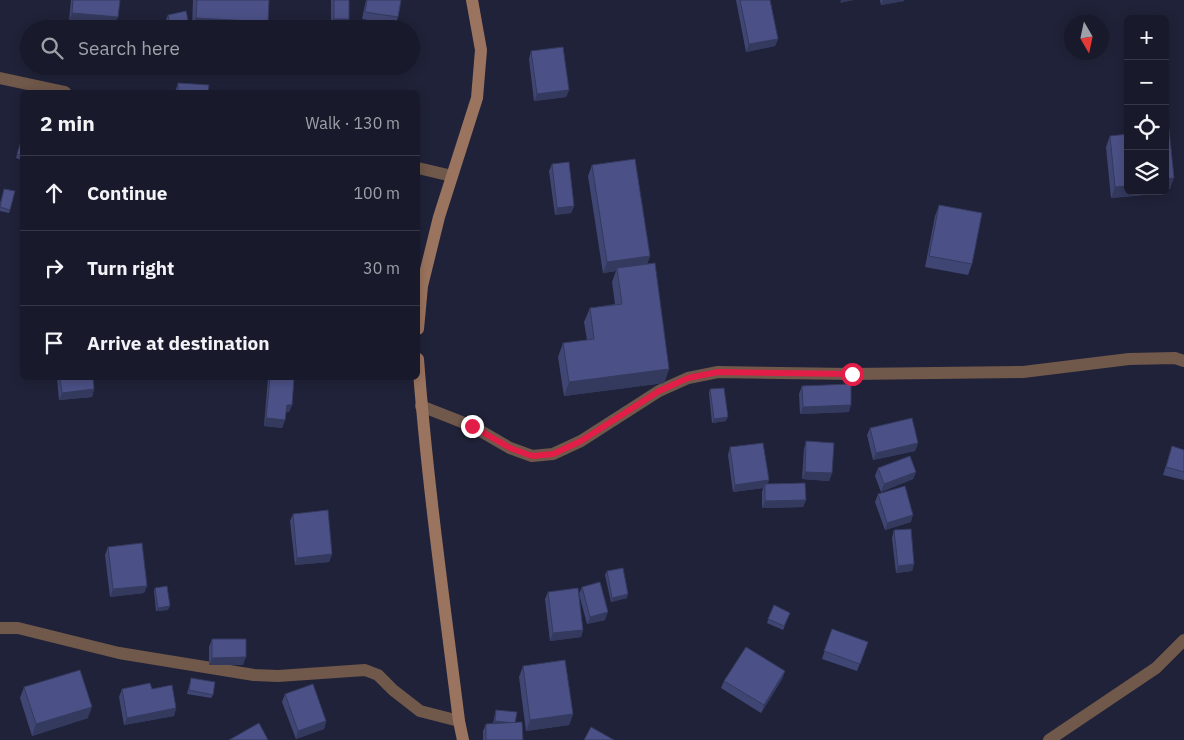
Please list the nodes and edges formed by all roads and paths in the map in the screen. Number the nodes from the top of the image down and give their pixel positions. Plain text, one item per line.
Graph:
1 (472, 0) edge
2 (0, 78) edge
3 (56, 90) edge
4 (420, 168) edge
5 (452, 176) junction
6 (420, 308) edge
7 (1184, 361) edge
8 (419, 380) edge
9 (421, 406) junction
10 (0, 628) edge
11 (1184, 640) edge
12 (459, 721) junction
13 (463, 740) edge
14 (1049, 740) edge

1 - 5 street
2 - 3 street
4 - 5 street
5 - 6 street
7 - 9 street
8 - 9 street
9 - 12 street
10 - 12 street
11 - 14 street
12 - 13 street

